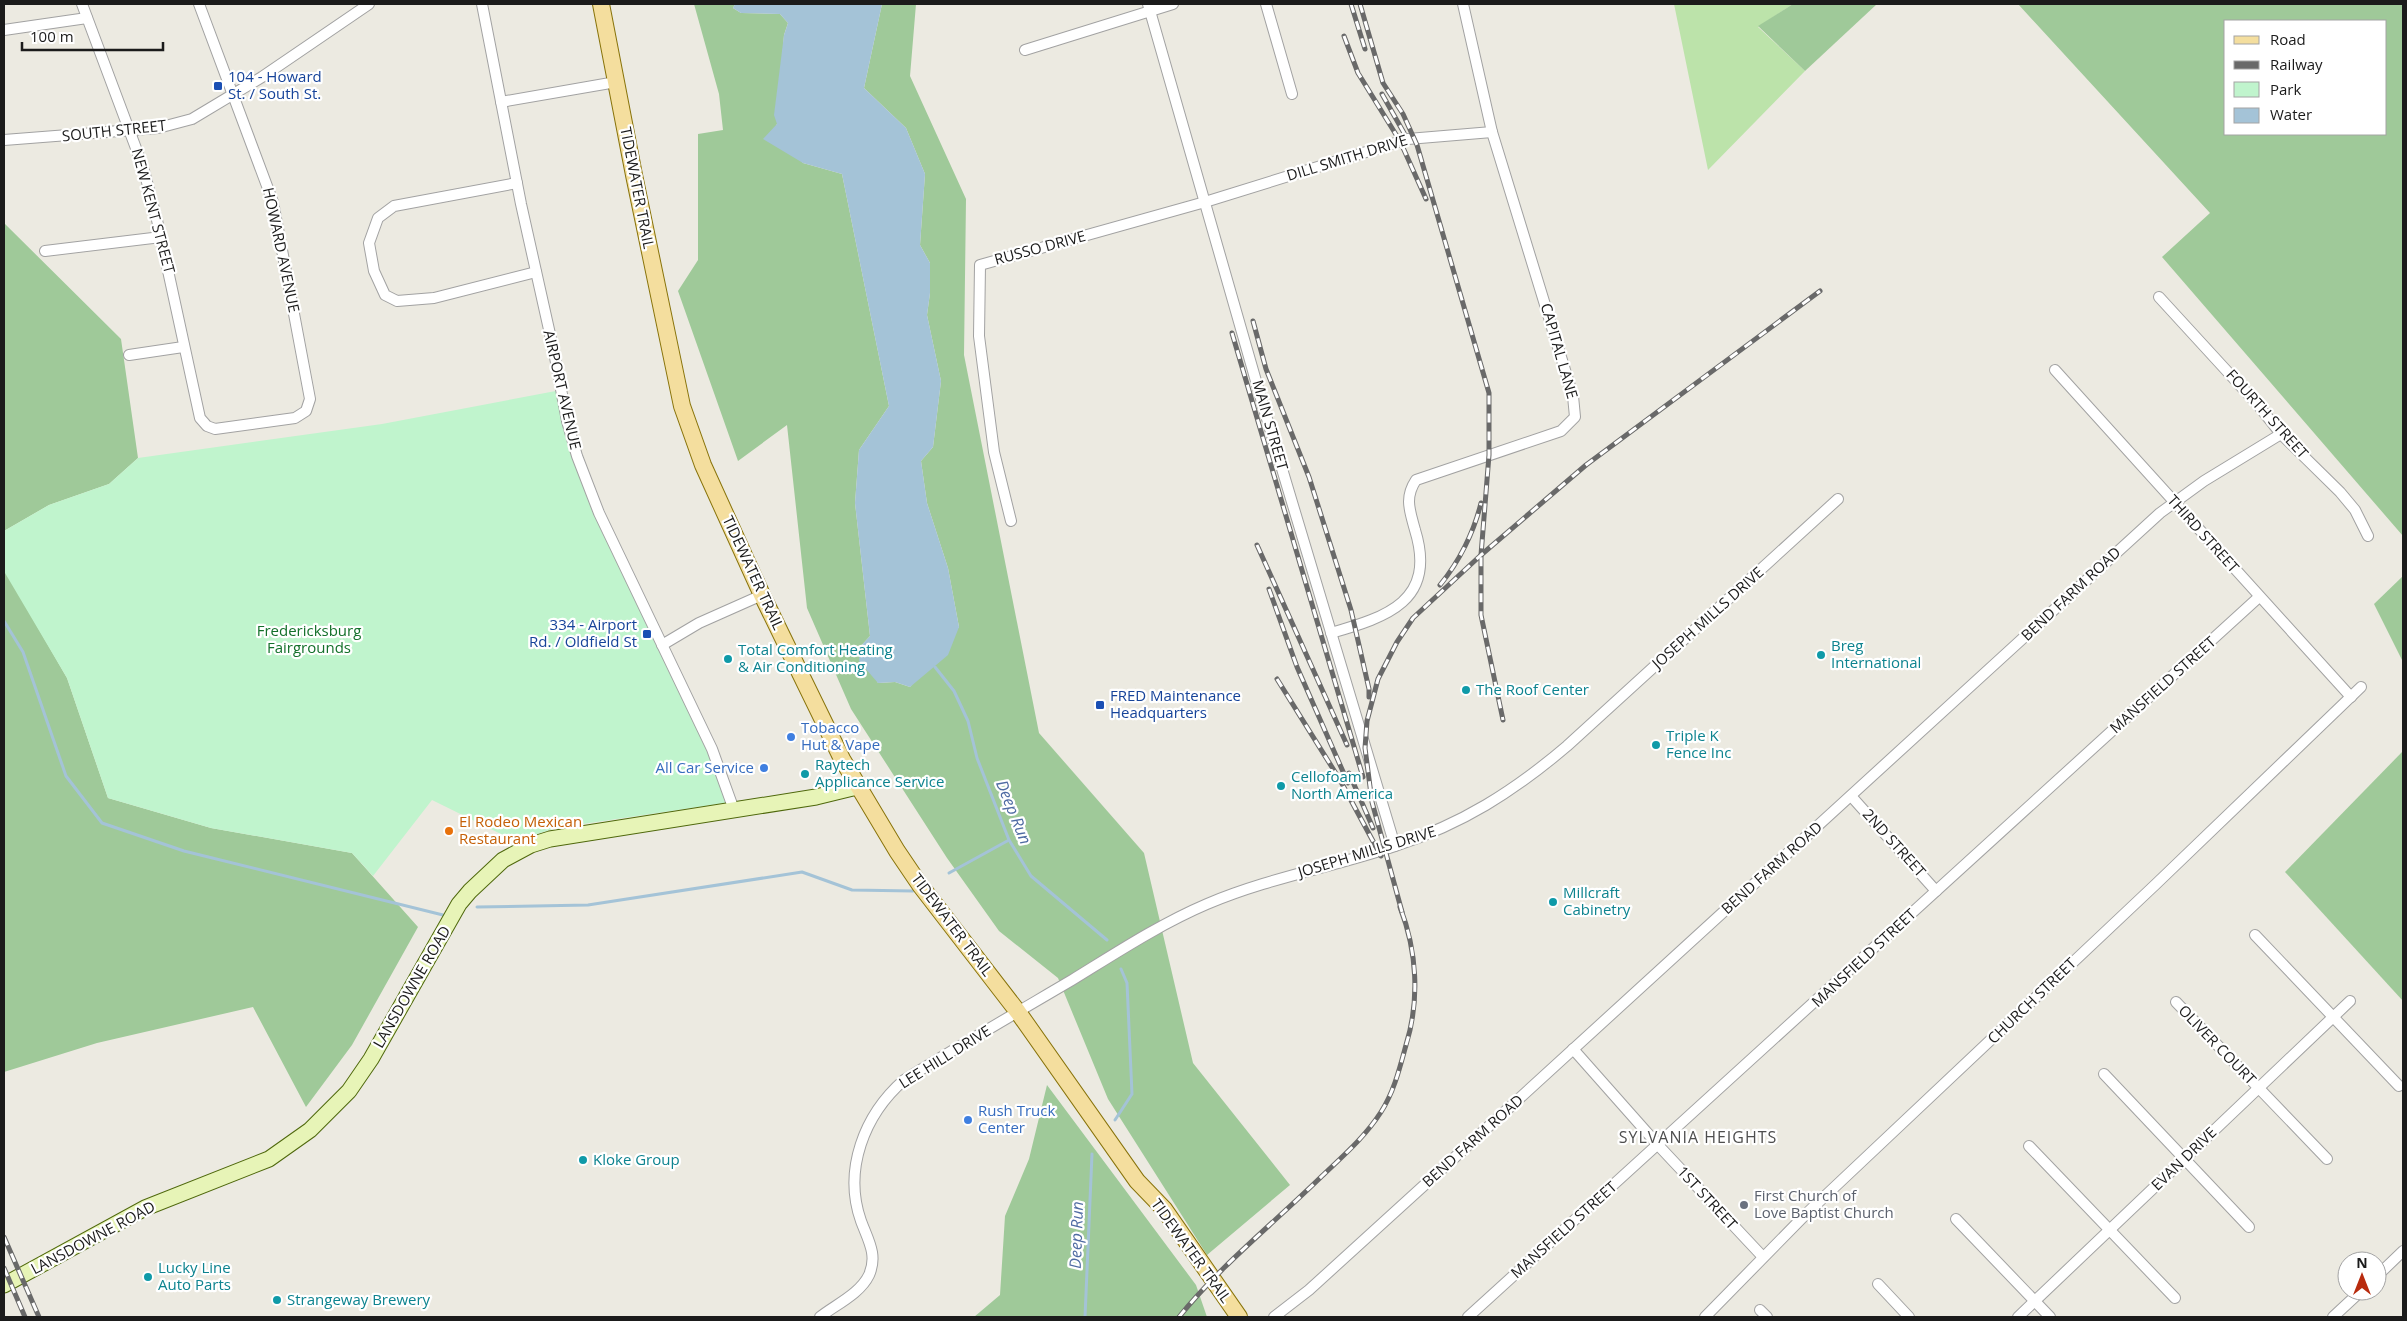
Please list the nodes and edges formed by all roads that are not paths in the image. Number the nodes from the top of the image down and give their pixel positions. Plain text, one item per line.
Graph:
1 (82, 4) edge
2 (199, 4) edge
3 (369, 4) edge
4 (482, 4) edge
5 (601, 4) edge
6 (1173, 4) edge
7 (1266, 4) edge
8 (1463, 4) edge
9 (1149, 7) edge
10 (87, 18) junction
11 (4, 30) edge
12 (1025, 50) dead end
13 (616, 82) junction
14 (234, 94) junction
15 (1292, 94) dead end
16 (501, 102) junction
17 (130, 131) junction
18 (1492, 132) junction
19 (4, 140) edge
20 (517, 183) junction
21 (1205, 202) junction
22 (161, 237) junction
23 (45, 251) dead end
24 (536, 272) junction
25 (2159, 297) dead end
26 (184, 348) junction
27 (129, 355) dead end
28 (2055, 370) dead end
29 (190, 381) joint
30 (2281, 434) junction
31 (1838, 499) dead end
32 (2174, 501) junction
33 (1011, 521) dead end
34 (2368, 536) dead end
35 (762, 595) junction
36 (2259, 597) junction
37 (1331, 633) junction
38 (662, 645) junction
39 (2361, 687) dead end
40 (2351, 697) junction
41 (858, 787) junction
42 (1851, 796) junction
43 (734, 810) junction
44 (1395, 846) junction
45 (1936, 891) junction
46 (2255, 935) dead end
47 (2350, 1001) dead end
48 (2176, 1002) dead end
49 (1018, 1012) junction
50 (2333, 1018) junction
51 (1573, 1049) junction
52 (2104, 1074) dead end
53 (2399, 1086) dead end
54 (2259, 1088) junction
55 (1658, 1145) junction
56 (2029, 1146) dead end
57 (2184, 1159) junction
58 (2327, 1159) dead end
59 (1956, 1219) dead end
60 (2249, 1227) dead end
61 (2110, 1230) junction
62 (2403, 1251) edge
63 (1762, 1257) junction
64 (2387, 1266) edge
65 (1878, 1284) dead end
66 (4, 1285) edge
67 (2175, 1298) dead end
68 (2035, 1301) junction
69 (2350, 1301) edge
70 (820, 1317) edge
71 (1239, 1317) edge
72 (1274, 1317) edge
73 (1468, 1317) edge
74 (1705, 1317) edge
75 (1909, 1317) edge
76 (2018, 1317) edge
77 (2050, 1317) edge
78 (2333, 1317) edge

1 - 10 street, NEW KENT STREET
2 - 14 street, HOWARD AVENUE
3 - 14 street, SOUTH STREET
4 - 16 street, AIRPORT AVENUE
5 - 13 main road, TIDEWATER TRAIL
6 - 9 street
7 - 15 street
8 - 18 street, CAPITAL LANE
9 - 12 street
9 - 21 street, MAIN STREET
10 - 11 street
10 - 17 street, NEW KENT STREET
13 - 16 street
13 - 35 main road, TIDEWATER TRAIL
14 - 17 street, SOUTH STREET
14 - 29 street, HOWARD AVENUE
16 - 20 street, AIRPORT AVENUE
17 - 19 street, SOUTH STREET
17 - 22 street, NEW KENT STREET
18 - 21 street, DILL SMITH DRIVE
18 - 37 street, CAPITAL LANE
20 - 24 street, AIRPORT AVENUE
20 - 24 street
21 - 33 street, RUSSO DRIVE
21 - 37 street, MAIN STREET
22 - 23 street
22 - 26 street, NEW KENT STREET
24 - 38 street, AIRPORT AVENUE
25 - 30 street, FOURTH STREET
26 - 27 street
26 - 29 street, NEW KENT STREET
28 - 32 street, THIRD STREET
30 - 32 street, BEND FARM ROAD
30 - 34 street, FOURTH STREET
31 - 44 street, JOSEPH MILLS DRIVE
32 - 36 street, THIRD STREET
32 - 42 street, BEND FARM ROAD
35 - 38 street
35 - 41 main road, TIDEWATER TRAIL
36 - 40 street, THIRD STREET
36 - 45 street, MANSFIELD STREET
37 - 44 street, MAIN STREET
38 - 43 street, AIRPORT AVENUE
39 - 40 street, CHURCH STREET
40 - 63 street, CHURCH STREET
41 - 43 main road, LANSDOWNE ROAD
41 - 49 main road, TIDEWATER TRAIL
42 - 45 street, 2ND STREET
42 - 51 street, BEND FARM ROAD
43 - 66 main road, LANSDOWNE ROAD
44 - 49 street, JOSEPH MILLS DRIVE
45 - 55 street, MANSFIELD STREET
46 - 50 street
47 - 50 street, EVAN DRIVE
48 - 54 street, OLIVER COURT
49 - 70 street, LEE HILL DRIVE
49 - 71 main road, TIDEWATER TRAIL
50 - 53 street
50 - 54 street, EVAN DRIVE
51 - 55 street, 1ST STREET
51 - 72 street, BEND FARM ROAD
52 - 57 street
54 - 57 street, EVAN DRIVE
54 - 58 street, OLIVER COURT
55 - 63 street, 1ST STREET
55 - 73 street, MANSFIELD STREET
56 - 61 street
57 - 60 street
57 - 61 street, EVAN DRIVE
59 - 68 street
61 - 67 street
61 - 68 street, EVAN DRIVE
62 - 64 street
63 - 74 street, CHURCH STREET
65 - 75 street
68 - 76 street, EVAN DRIVE
68 - 77 street
69 - 78 street

